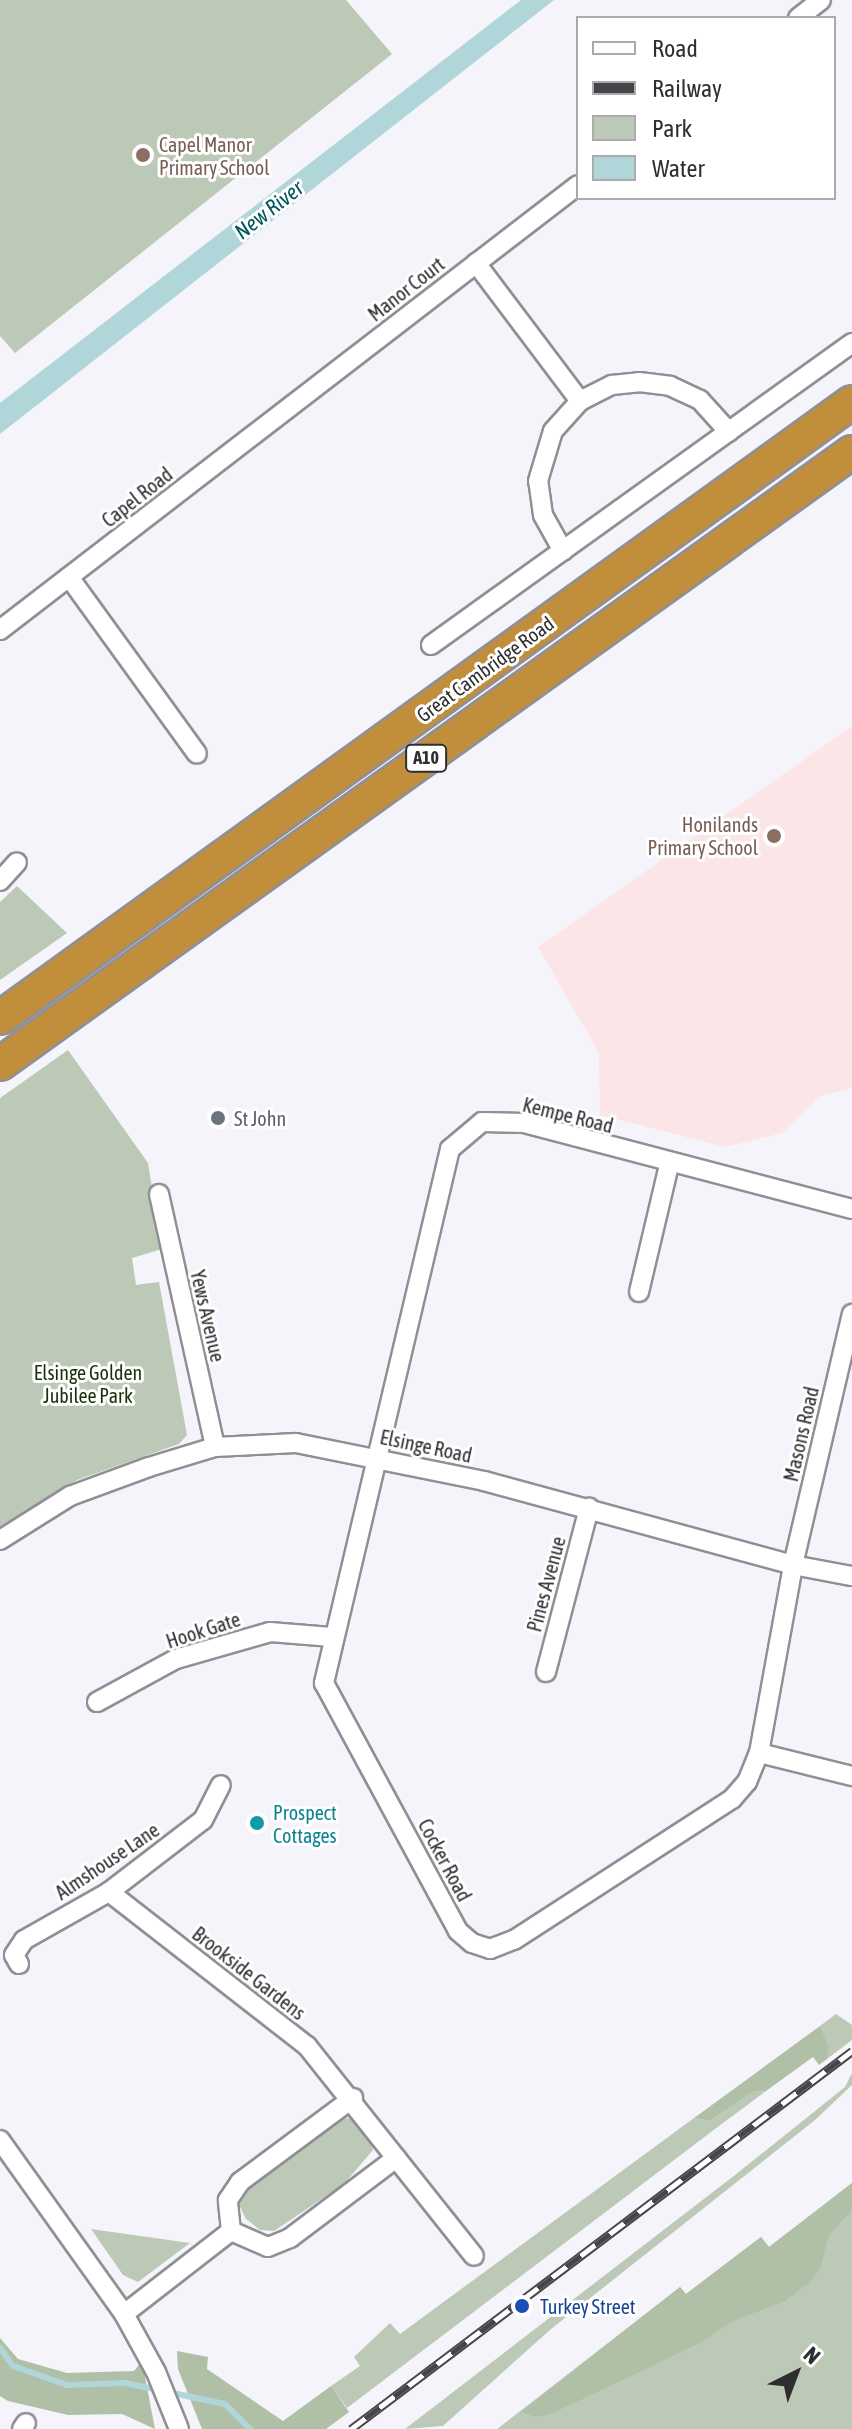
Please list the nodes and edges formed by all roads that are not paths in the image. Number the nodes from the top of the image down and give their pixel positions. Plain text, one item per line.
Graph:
1 (821, 0) edge
2 (801, 16) edge
3 (576, 187) edge
4 (476, 263) junction
5 (852, 343) edge
6 (301, 397) joint
7 (580, 401) junction
8 (852, 402) edge
9 (729, 432) junction
10 (852, 452) edge
11 (563, 551) junction
12 (69, 577) junction
13 (0, 630) edge
14 (431, 645) dead end
15 (197, 754) dead end
16 (17, 862) dead end
17 (0, 881) edge
18 (0, 1018) edge
19 (0, 1064) edge
20 (669, 1165) junction
21 (159, 1194) dead end
22 (852, 1209) edge
23 (639, 1292) dead end
24 (852, 1318) edge
25 (215, 1447) junction
26 (376, 1458) junction
27 (589, 1508) junction
28 (0, 1540) edge
29 (793, 1565) junction
30 (852, 1576) edge
31 (332, 1637) junction
32 (546, 1672) dead end
33 (97, 1702) dead end
34 (759, 1753) junction
35 (852, 1776) edge
36 (221, 1785) dead end
37 (109, 1892) junction
38 (19, 1964) dead end
39 (353, 2098) junction
40 (0, 2140) edge
41 (396, 2158) junction
42 (231, 2231) junction
43 (474, 2256) dead end
44 (124, 2314) junction
45 (176, 2425) edge

1 - 2 street
3 - 4 street
4 - 6 street, Manor Court
4 - 7 street, Manor Court
5 - 9 street
6 - 12 street, Capel Road
7 - 9 street
7 - 11 street
8 - 18 highway, Great Cambridge Road / A10
9 - 11 street
10 - 19 highway, Great Cambridge Road / A10
11 - 14 street
12 - 13 street, Capel Road
12 - 15 street
16 - 17 street
20 - 22 street, Kempe Road
20 - 23 street
20 - 26 street, Kempe Road
21 - 25 street, Yews Avenue
24 - 29 street, Masons Road
25 - 26 street, Elsinge Road
25 - 28 street, Elsinge Road
26 - 27 street, Elsinge Road
26 - 31 street, Cocker Road
27 - 29 street, Elsinge Road
27 - 32 street, Pines Avenue
29 - 30 street, Elsinge Road
29 - 34 street, Cocker Road
31 - 33 street, Hook Gate
31 - 34 street, Cocker Road
34 - 35 street
36 - 37 street, Almshouse Lane
37 - 38 street, Almshouse Lane
37 - 39 street, Brookside Gardens
39 - 41 street, Brookside Gardens
39 - 42 street
40 - 44 street
41 - 42 street
41 - 43 street, Brookside Gardens
42 - 44 street
44 - 45 street

